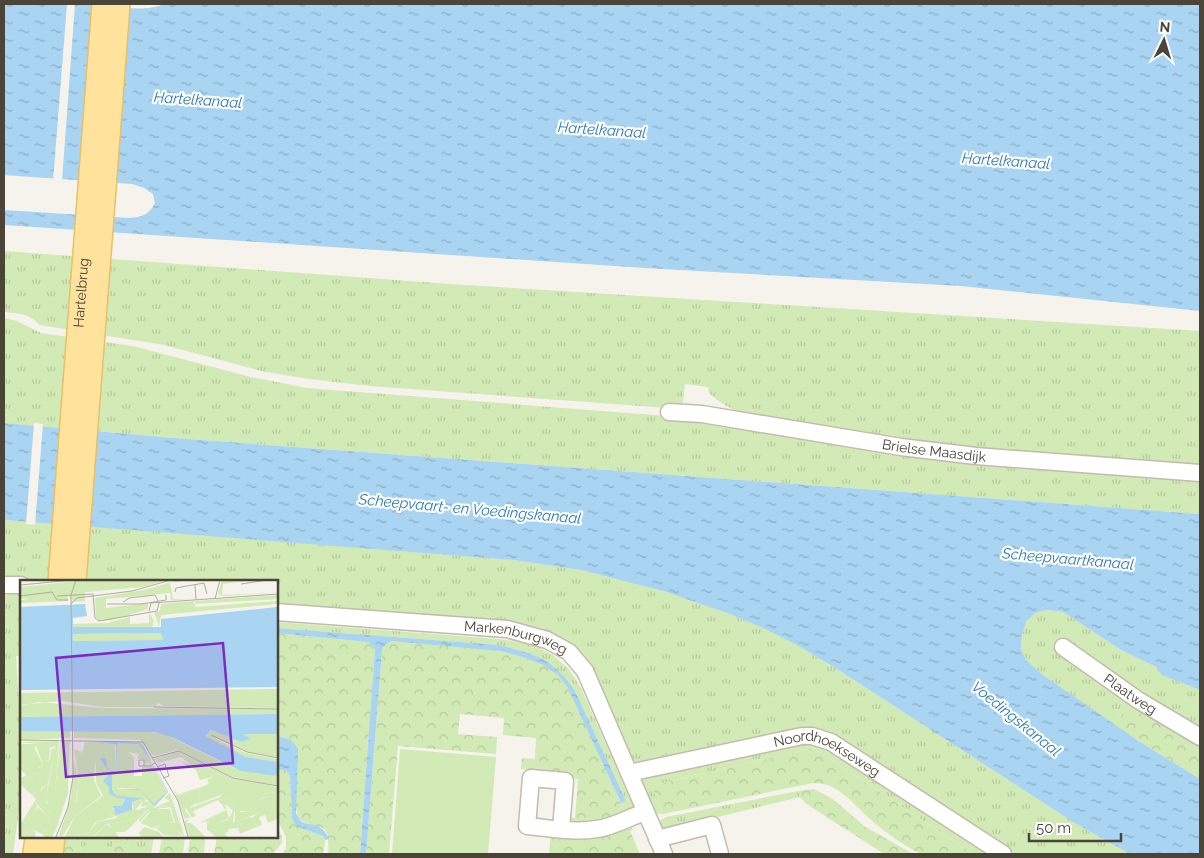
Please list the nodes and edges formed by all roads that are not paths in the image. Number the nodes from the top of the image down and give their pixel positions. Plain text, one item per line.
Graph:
1 (103, 4) edge
2 (119, 4) edge
3 (669, 412) dead end
4 (1200, 473) edge
5 (59, 580) edge
6 (75, 580) edge
7 (4, 585) edge
8 (20, 585) edge
9 (278, 612) edge
10 (1063, 648) dead end
11 (1200, 737) edge
12 (629, 773) junction
13 (646, 815) junction
14 (561, 829) dead end
15 (36, 838) edge
16 (54, 838) edge
17 (657, 839) junction
18 (34, 854) edge
19 (52, 854) edge
20 (664, 854) edge
21 (720, 854) edge
22 (1003, 854) edge

1 - 5 main road, Hartelbrug
2 - 6 main road, Hartelbrug
3 - 4 street, Brielse Maasdijk
7 - 8 street
9 - 12 street, Markenburgweg
10 - 11 street, Plaatweg
12 - 13 street, Markenburgweg
12 - 22 street, Noordhoekseweg
13 - 14 street
13 - 17 street, Markenburgweg
15 - 18 main road
16 - 19 main road
17 - 20 street, Markenburgweg
17 - 21 street

